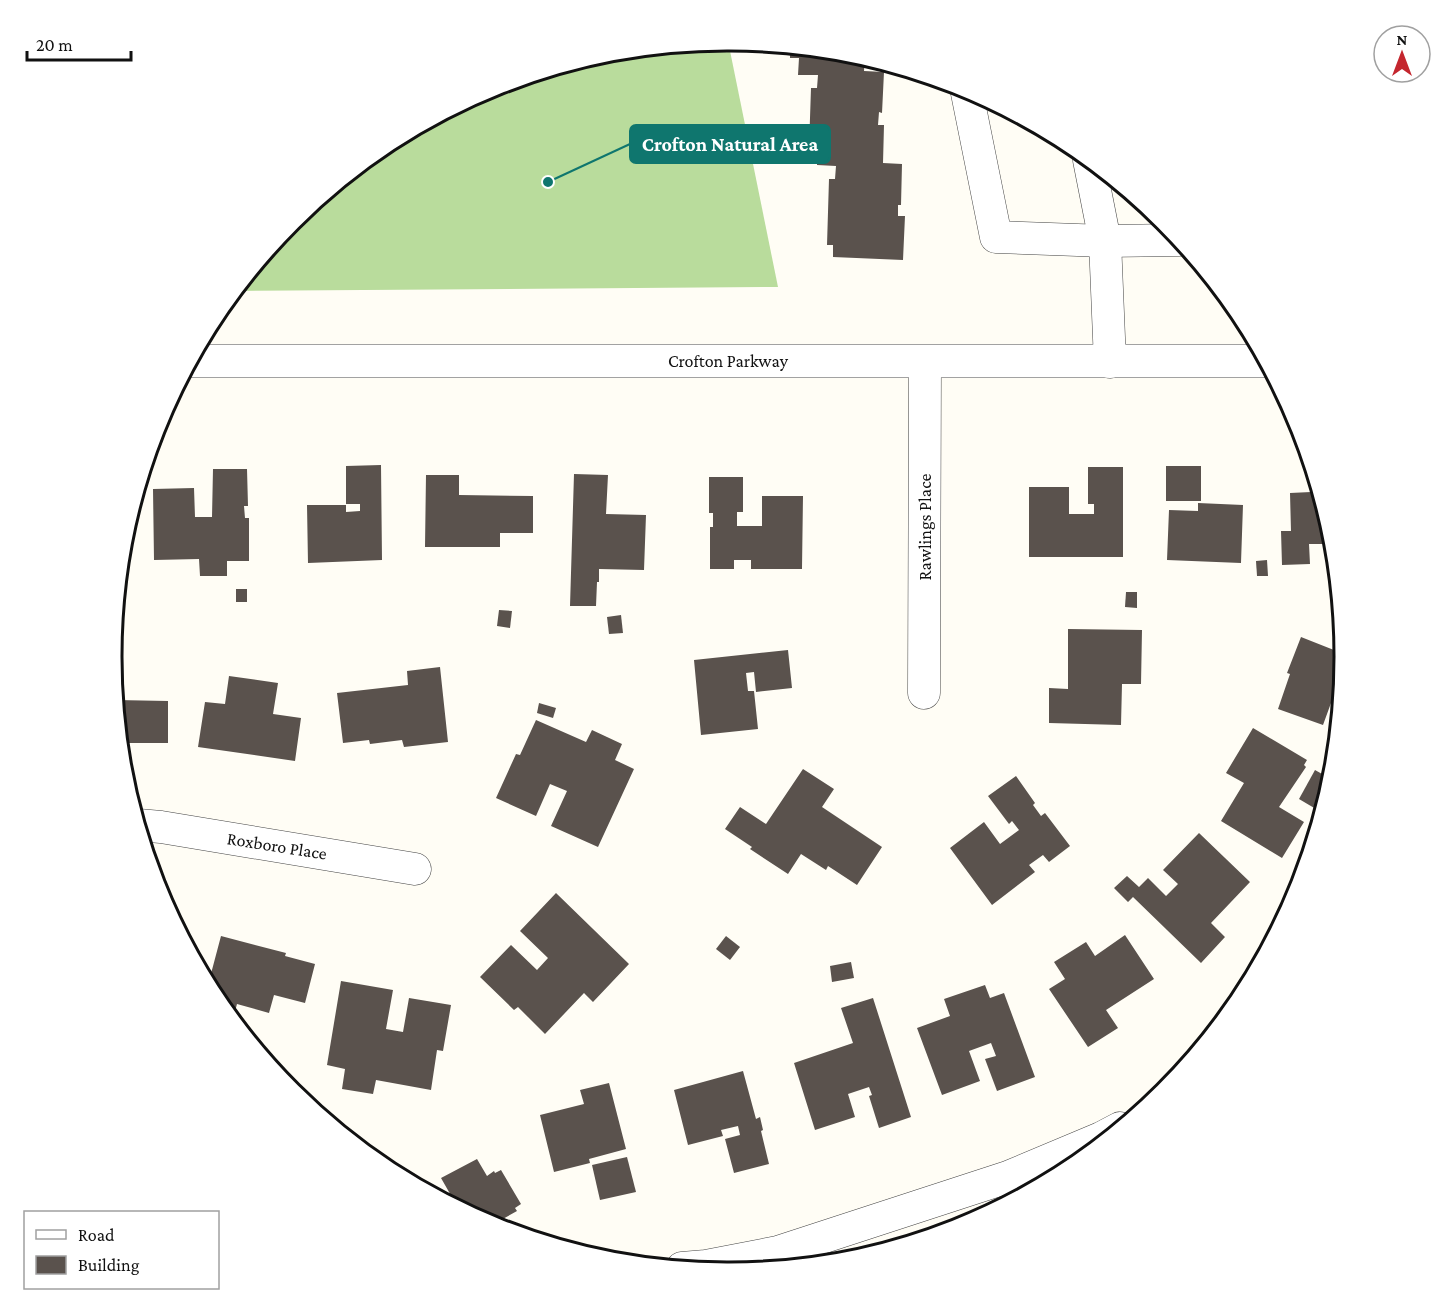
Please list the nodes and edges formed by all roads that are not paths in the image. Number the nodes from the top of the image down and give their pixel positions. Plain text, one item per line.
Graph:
1 (969, 101) edge
2 (1091, 172) edge
3 (1167, 240) edge
4 (1105, 241) junction
5 (200, 361) edge
6 (925, 361) junction
7 (1256, 361) edge
8 (1110, 362) junction
9 (924, 693) dead end
10 (147, 825) edge
11 (415, 869) dead end
12 (1087, 1144) edge
13 (727, 1262) edge

1 - 4 street
2 - 4 street
3 - 4 street
4 - 8 street
5 - 6 street, Crofton Parkway
6 - 8 street, Crofton Parkway
6 - 9 street, Rawlings Place
7 - 8 street, Crofton Parkway
10 - 11 street, Roxboro Place
12 - 13 street

